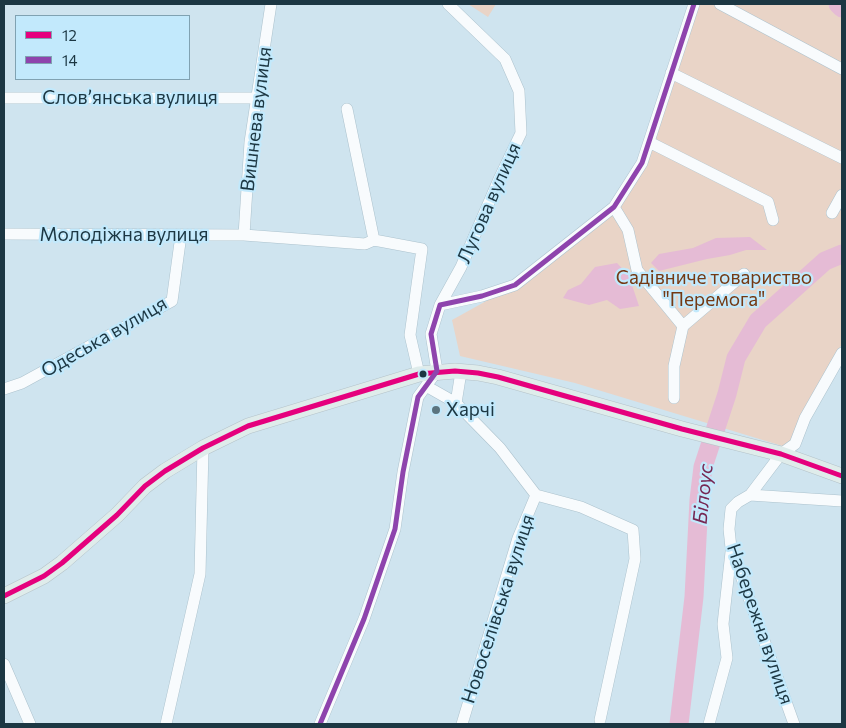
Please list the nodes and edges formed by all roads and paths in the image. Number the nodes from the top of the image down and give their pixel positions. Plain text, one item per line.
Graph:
1 (271, 4) edge
2 (448, 4) edge
3 (694, 4) edge
4 (720, 4) edge
5 (842, 69) edge
6 (671, 74) junction
7 (4, 98) edge
8 (256, 98) junction
9 (347, 109) dead end
10 (649, 142) junction
11 (842, 158) edge
12 (842, 195) edge
13 (614, 208) junction
14 (832, 213) dead end
15 (773, 220) dead end
16 (4, 234) edge
17 (181, 235) junction
18 (244, 235) junction
19 (374, 240) junction
20 (744, 274) dead end
21 (440, 306) junction
22 (683, 326) junction
23 (842, 353) edge
24 (437, 371) junction
25 (461, 372) junction
26 (422, 380) junction
27 (4, 389) edge
28 (674, 398) dead end
29 (456, 403) junction
30 (203, 448) junction
31 (781, 454) junction
32 (842, 476) edge
33 (536, 495) junction
34 (750, 495) junction
35 (842, 501) edge
36 (732, 548) junction
37 (4, 596) edge
38 (4, 664) edge
39 (600, 720) dead end
40 (30, 724) edge
41 (166, 724) edge
42 (320, 724) edge
43 (462, 724) edge
44 (709, 724) edge
45 (794, 724) edge

1 - 8 street, Вишнева вулиця
2 - 21 street, Лугова вулиця
3 - 6 street
4 - 5 street
6 - 10 street
6 - 11 street
7 - 8 street, Словʼянська вулиця
8 - 18 street, Вишнева вулиця
9 - 19 street
10 - 13 street
10 - 15 street
12 - 14 street
13 - 21 street
13 - 22 street
16 - 17 street, Молодіжна вулиця
17 - 18 street, Молодіжна вулиця
17 - 27 street, Одеська вулиця
18 - 19 street, Молодіжна вулиця
19 - 26 street, Молодіжна вулиця
20 - 22 street
21 - 24 street, Лугова вулиця
22 - 28 street
23 - 31 street, Набережна вулиця
24 - 25 main road
24 - 26 main road
25 - 29 street
25 - 31 main road
26 - 29 street
26 - 30 main road
26 - 42 street
29 - 33 street
30 - 37 main road
30 - 41 street
31 - 32 main road
31 - 34 street, Набережна вулиця
33 - 39 street
33 - 43 street, Новоселівська вулиця
34 - 35 street
34 - 36 street, Набережна вулиця
36 - 44 street
36 - 45 street, Набережна вулиця
38 - 40 street

